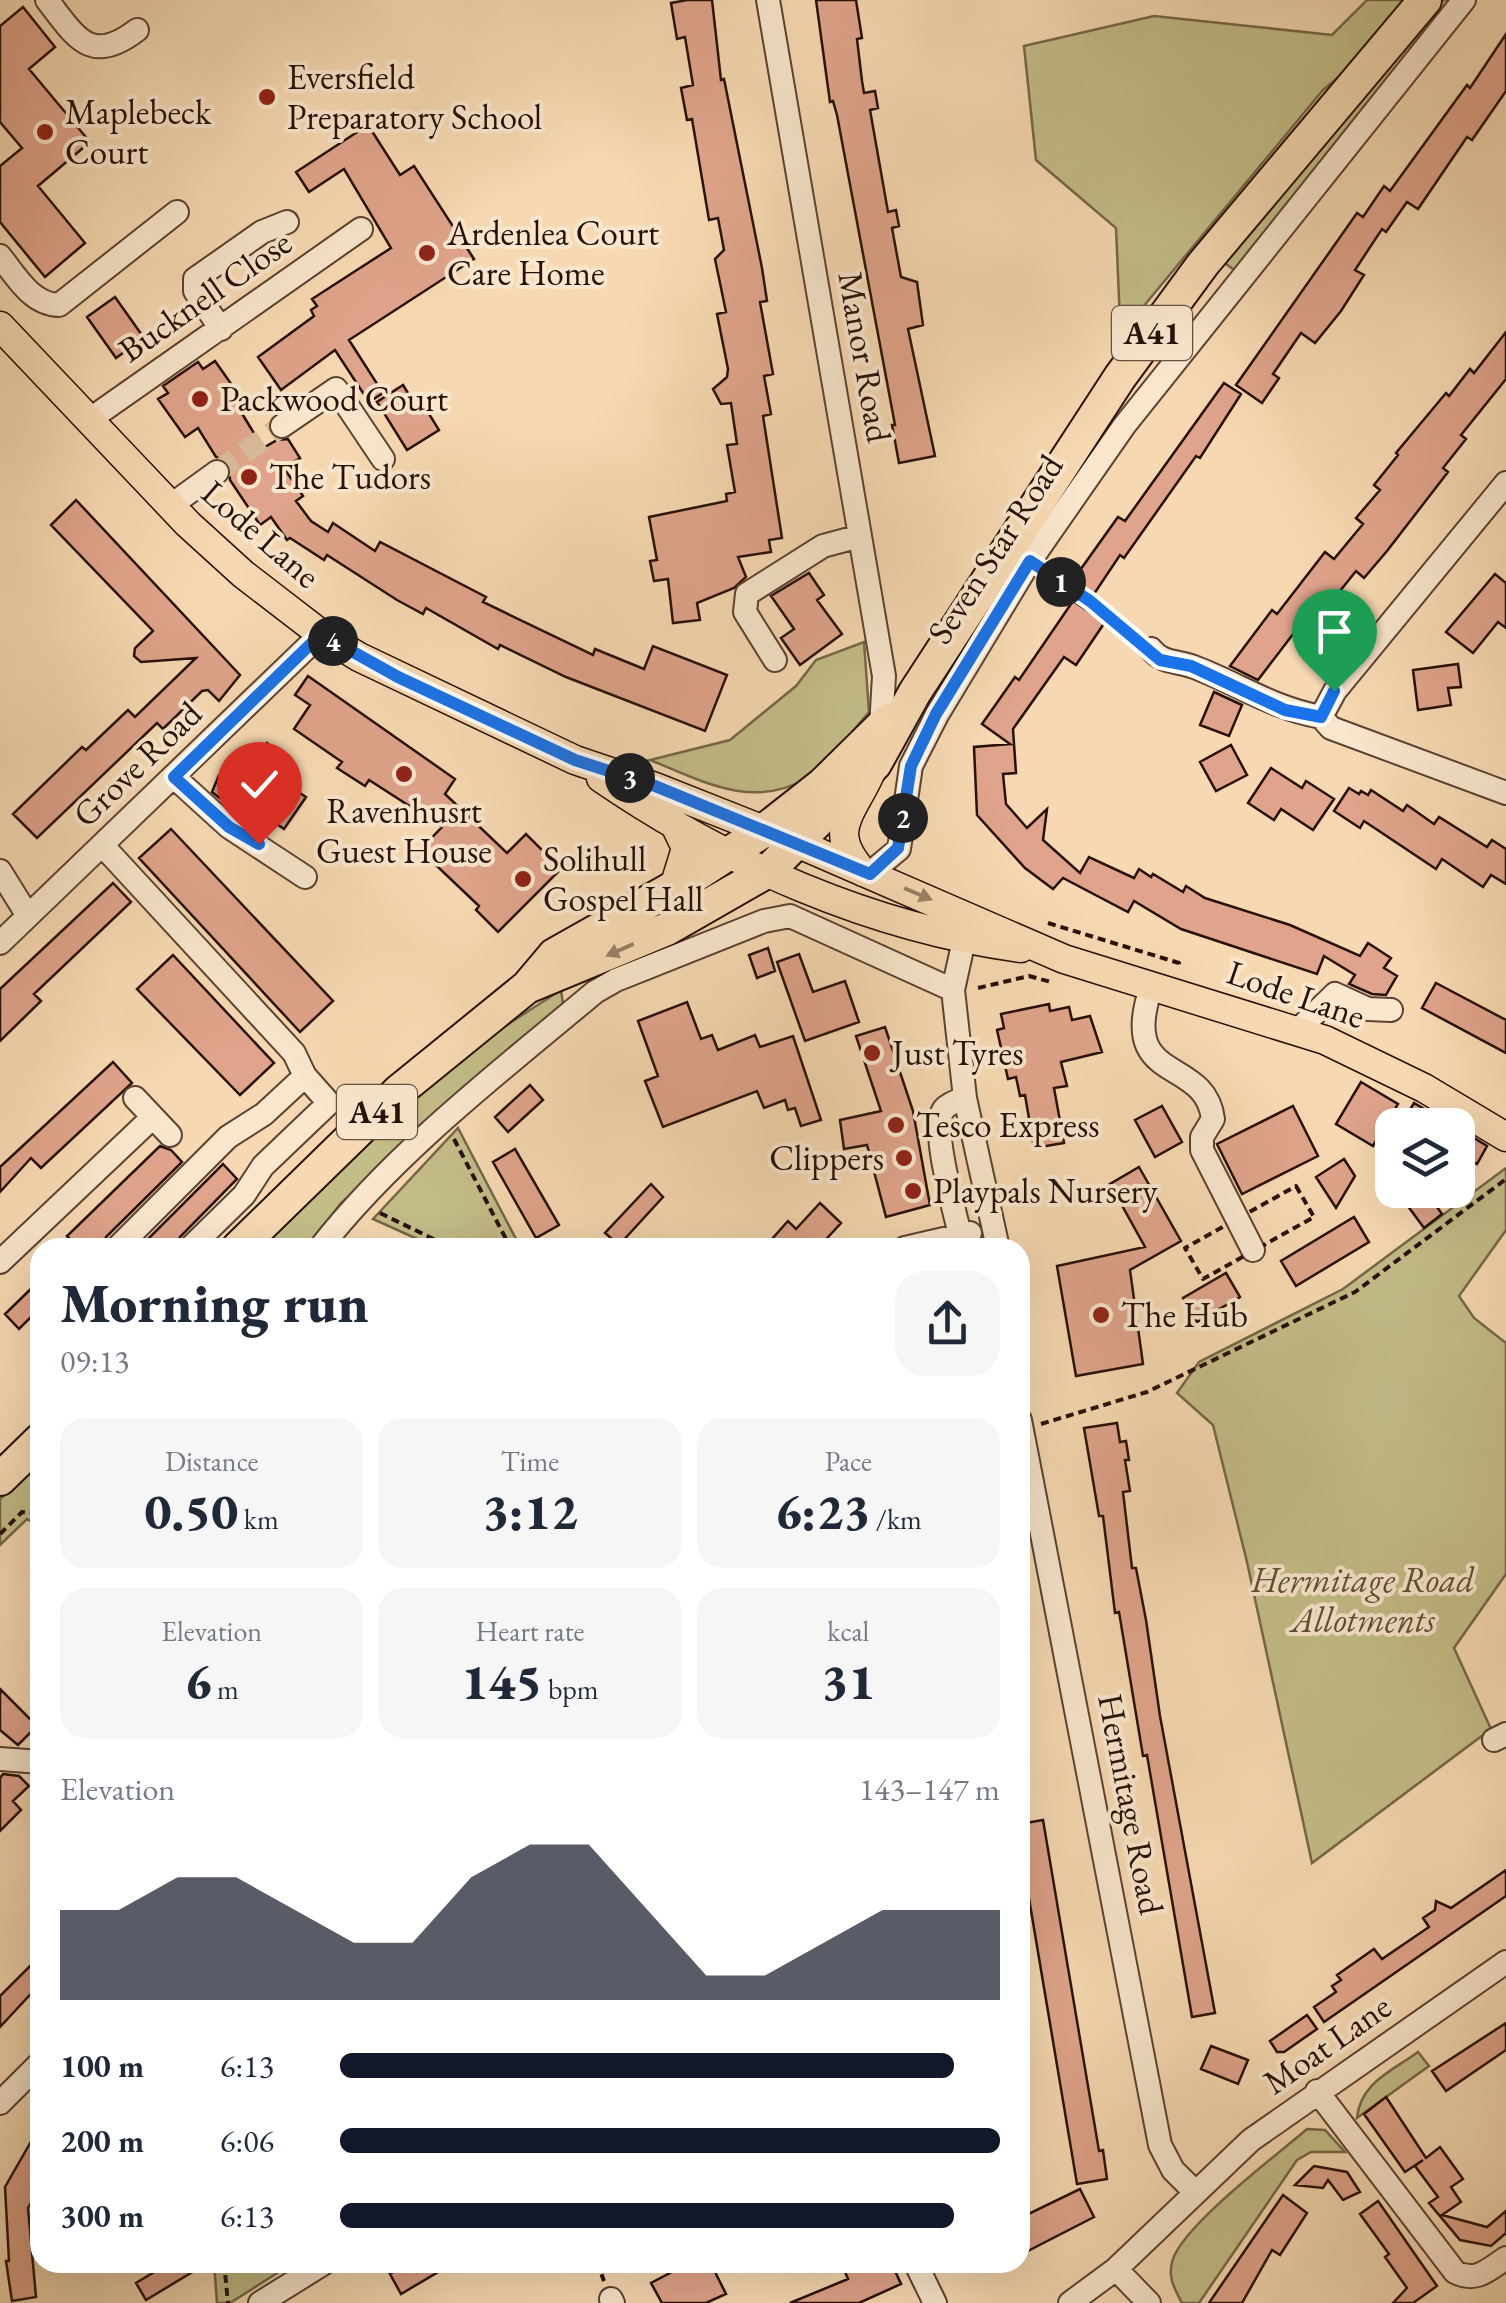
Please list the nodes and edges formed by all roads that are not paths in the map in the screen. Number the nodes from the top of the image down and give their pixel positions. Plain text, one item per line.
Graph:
1 (46, 0) edge
2 (768, 0) edge
3 (1425, 0) edge
4 (1464, 0) edge
5 (137, 30) dead end
6 (176, 212) dead end
7 (287, 222) dead end
8 (361, 230) dead end
9 (0, 256) edge
10 (1203, 264) junction
11 (1233, 287) junction
12 (0, 326) edge
13 (221, 328) junction
14 (89, 420) junction
15 (282, 426) tunnel mouth
16 (382, 458) dead end
17 (216, 472) tunnel mouth
18 (1506, 483) edge
19 (170, 506) junction
20 (860, 536) junction
21 (321, 634) junction
22 (1150, 649) road end
23 (774, 660) dead end
24 (926, 703) junction
25 (1321, 717) junction
26 (881, 726) junction
27 (575, 760) junction
28 (875, 764) junction
29 (174, 777) junction
30 (1506, 793) edge
31 (675, 825) junction
32 (762, 832) junction
33 (799, 844) junction
34 (103, 846) junction
35 (728, 855) junction
36 (0, 870) edge
37 (768, 871) junction
38 (866, 873) junction
39 (305, 877) dead end
40 (674, 887) junction
41 (28, 916) junction
42 (964, 940) junction
43 (0, 943) edge
44 (1047, 952) junction
45 (1152, 985) junction
46 (527, 987) junction
47 (953, 990) junction
48 (1391, 1010) dead end
49 (1298, 1030) junction
50 (305, 1076) junction
51 (135, 1098) dead end
52 (965, 1098) junction
53 (153, 1117) junction
54 (170, 1134) dead end
55 (1506, 1137) edge
56 (960, 1235) junction
57 (127, 1238) edge
58 (200, 1238) edge
59 (248, 1238) edge
60 (329, 1238) edge
61 (948, 1238) edge
62 (995, 1238) edge
63 (1254, 1250) dead end
64 (0, 1262) edge
65 (30, 1450) edge
66 (1030, 1472) edge
67 (0, 1479) edge
68 (0, 1759) edge
69 (30, 1760) edge
70 (1506, 1962) edge
71 (30, 2074) edge
72 (1317, 2092) junction
73 (0, 2103) edge
74 (1195, 2192) junction
75 (1506, 2258) edge
76 (1116, 2269) junction
77 (308, 2273) edge
78 (920, 2273) edge
79 (260, 2303) edge
80 (935, 2303) edge
81 (1070, 2303) edge
82 (1149, 2303) edge

1 - 5 street
2 - 20 street, Manor Road
3 - 10 highway, Seven Star Road / A41
4 - 11 street, Seven Star Road
6 - 9 street
7 - 13 street
8 - 13 street, Bucknell Close
10 - 11 street
10 - 24 highway, Seven Star Road / A41
11 - 24 street, Seven Star Road
12 - 14 main road, Lode Lane
13 - 14 street, Bucknell Close
14 - 19 main road, Lode Lane
15 - 16 street
17 - 19 street
18 - 25 street
19 - 21 main road, Lode Lane
20 - 23 street
20 - 26 street, Manor Road
21 - 27 main road, Lode Lane
21 - 29 street, Grove Road
22 - 25 street
24 - 26 highway, Seven Star Road / A41
24 - 28 highway, Seven Star Road / A41
24 - 38 street, Seven Star Road
25 - 30 street
26 - 32 highway, Seven Star Road / A41
27 - 31 main road, Lode Lane
27 - 32 main road, Lode Lane
28 - 33 highway, Seven Star Road / A41
28 - 38 main road
29 - 34 street, Grove Road
29 - 39 street
31 - 35 main road, Lode Lane
31 - 40 main road
32 - 33 main road, Lode Lane
32 - 35 highway, Seven Star Road / A41
33 - 37 highway, Seven Star Road / A41
33 - 38 main road, Lode Lane
34 - 41 street, Grove Road
34 - 50 street
35 - 37 main road, Lode Lane
35 - 40 highway, A41
36 - 41 street
37 - 42 main road, Lode Lane
37 -> 46 highway, A41
38 -> 44 main road, Lode Lane
40 - 46 highway, A41
41 - 43 street, Grove Road
42 - 44 main road, Lode Lane
42 - 47 street
44 - 45 main road, Lode Lane
45 - 49 main road, Lode Lane
45 - 63 street
46 - 59 highway, A41
47 - 52 street
47 - 60 street
48 - 49 street
49 - 55 main road, Lode Lane
50 - 57 street
50 - 58 street
51 - 53 street
52 - 56 street
52 - 62 street
53 - 54 street
53 - 64 street
56 - 61 street
56 - 62 street
65 - 67 highway
66 - 74 street, Hermitage Road
68 - 69 street
70 - 72 street, Moat Lane
71 - 73 street
72 - 74 street, Moat Lane
72 - 75 street
74 - 76 street, Moat Lane
76 - 81 street, Moat Lane
76 - 82 street
77 - 79 street
78 - 80 street

